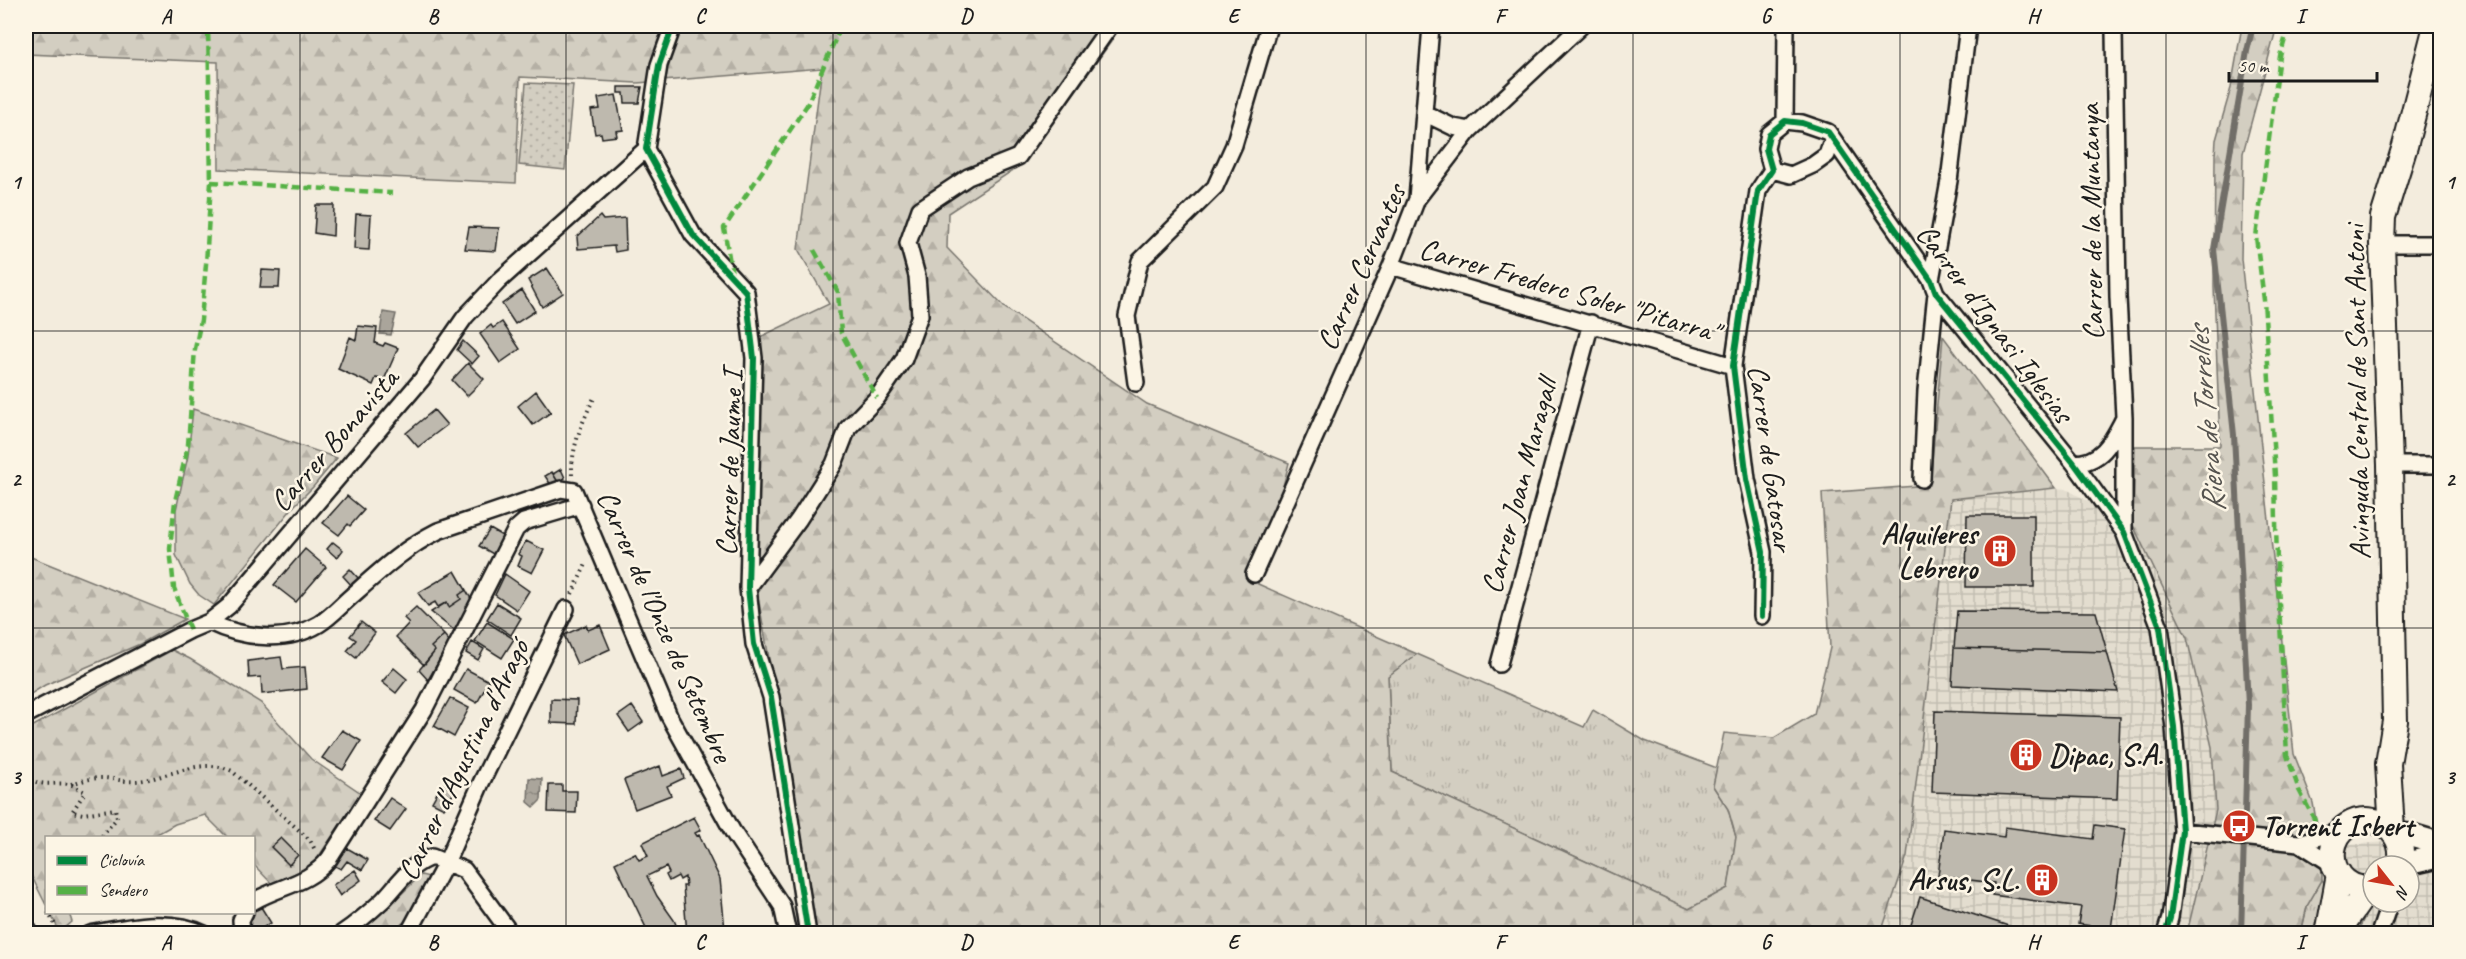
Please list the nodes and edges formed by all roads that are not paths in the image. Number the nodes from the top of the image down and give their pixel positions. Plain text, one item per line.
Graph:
1 (673, 26) edge
2 (1110, 26) edge
3 (1269, 26) edge
4 (1431, 26) edge
5 (1581, 26) edge
6 (1786, 26) edge
7 (1968, 26) edge
8 (2116, 26) edge
9 (2436, 26) edge
10 (1424, 113) junction
11 (1785, 122) junction
12 (1470, 130) junction
13 (1832, 140) junction
14 (646, 149) junction
15 (1772, 170) junction
16 (1417, 199) junction
17 (2382, 244) junction
18 (2440, 244) edge
19 (1390, 266) junction
20 (1934, 286) junction
21 (1591, 323) junction
22 (1733, 366) junction
23 (1136, 383) dead end
24 (2124, 417) junction
25 (2074, 463) junction
26 (2390, 465) junction
27 (2440, 465) edge
28 (1922, 479) dead end
29 (577, 498) junction
30 (2124, 532) junction
31 (1254, 574) dead end
32 (748, 588) junction
33 (566, 609) road end
34 (1762, 616) dead end
35 (209, 622) junction
36 (1499, 664) dead end
37 (26, 715) edge
38 (2388, 764) junction
39 (2350, 826) junction
40 (2182, 831) junction
41 (2393, 832) junction
42 (2299, 843) junction
43 (2440, 844) edge
44 (2400, 854) edge
45 (2440, 856) edge
46 (2421, 861) edge
47 (446, 863) junction
48 (2337, 870) junction
49 (2361, 886) edge
50 (255, 901) edge
51 (2361, 901) edge
52 (244, 914) edge
53 (2386, 914) edge
54 (90, 933) edge
55 (204, 933) edge
56 (242, 933) edge
57 (341, 933) edge
58 (408, 933) edge
59 (511, 933) edge
60 (789, 933) edge
61 (808, 933) edge
62 (2165, 933) edge
63 (2328, 933) edge
64 (2336, 933) edge
65 (2379, 933) edge

1 - 14 street
2 - 32 street
3 - 23 street
4 - 10 street
5 - 12 street, Carrer Cervantes
6 - 11 street
7 - 20 street
8 - 24 street, Carrer de la Muntanya
9 - 17 main road, Avinguda Central de Sant Antoni
10 - 12 street
10 - 16 street
11 - 13 street
11 - 15 street
12 - 16 street, Carrer Cervantes
13 - 15 street
13 - 20 street, Carrer d'Ignasi Iglesias
14 - 32 street, Carrer de Jaume I
14 - 35 street, Carrer Bonavista
15 - 22 street, Carrer de Gatosar
16 - 19 street, Carrer Cervantes
17 - 18 street
17 - 26 main road, Avinguda Central de Sant Antoni
19 - 21 street, Carrer Frederc Soler "Pitarra"
19 - 31 street, Carrer Cervantes
20 - 25 street, Carrer d'Ignasi Iglesias
20 - 28 street
21 - 22 street, Carrer Frederc Soler "Pitarra"
21 - 36 street, Carrer Joan Maragall
22 - 34 street, Carrer de Gatosar
24 - 25 street, Carrer de la Muntanya
24 - 30 street, Carrer de la Muntanya
25 - 30 street, Carrer d'Ignasi Iglesias
26 - 27 street
26 - 38 main road, Avinguda Central de Sant Antoni
29 - 35 street
29 - 50 street
29 - 60 street, Carrer de l'Onze de Setembre
30 - 40 street
32 - 61 street, Carrer de Jaume I
33 - 47 street, Carrer d'Agustina d'Aragó
35 - 37 street, Carrer Bonavista
38 - 39 main road, Avinguda Central de Sant Antoni
38 - 41 main road, Avinguda Central de Sant Antoni
39 - 41 main road
39 - 42 street
39 - 48 main road, Avinguda Central de Sant Antoni
40 - 42 street
40 - 62 street
41 - 43 street
41 - 44 main road, Avinguda Central de Sant Antoni
42 - 48 street
45 - 46 street
47 - 57 street
47 - 58 street, Carrer d'Agustina d'Aragó
47 - 59 street
48 - 49 main road
48 - 63 main road, Avinguda Central de Sant Antoni
51 - 64 main road
52 - 56 street
53 - 65 street
54 - 55 street

